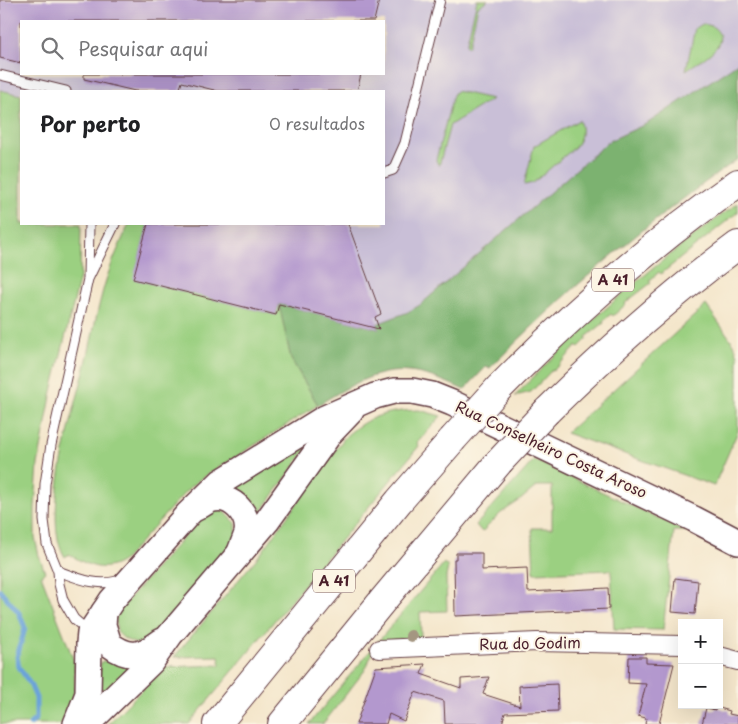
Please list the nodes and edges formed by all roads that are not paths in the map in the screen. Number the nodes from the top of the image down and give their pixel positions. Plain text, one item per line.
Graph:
1 (440, 0) edge
2 (0, 75) edge
3 (62, 90) edge
4 (385, 173) edge
5 (738, 184) edge
6 (89, 225) edge
7 (115, 225) edge
8 (738, 245) edge
9 (88, 279) junction
10 (358, 404) junction
11 (188, 514) junction
12 (738, 542) edge
13 (238, 556) junction
14 (58, 571) junction
15 (137, 572) junction
16 (170, 635) junction
17 (100, 638) junction
18 (678, 645) edge
19 (379, 649) dead end
20 (723, 657) edge
21 (738, 661) edge
22 (76, 724) edge
23 (87, 724) edge
24 (217, 724) edge
25 (282, 724) edge

1 - 4 lane
2 - 3 lane
5 - 24 highway, A 41, bridge
6 - 9 lane
7 - 9 lane
8 - 25 highway, bridge
9 - 14 lane
10 - 11 main road, Rua Conselheiro Costa Aroso
10 - 12 main road, Rua Conselheiro Costa Aroso
10 - 13 main road, Rua Conselheiro Costa Aroso
11 - 13 main road, Rua Conselheiro Costa Aroso
11 - 15 main road, Rua Conselheiro Costa Aroso
13 - 16 main road, Rua Conselheiro Costa Aroso
14 - 15 lane
14 - 17 lane
15 - 17 main road, Rua Conselheiro Costa Aroso
16 - 17 main road, Rua Conselheiro Costa Aroso
16 - 23 main road, Rua Conselheiro Costa Aroso
17 - 22 main road, Rua Conselheiro Costa Aroso
18 - 19 street, Rua do Godim
20 - 21 street

